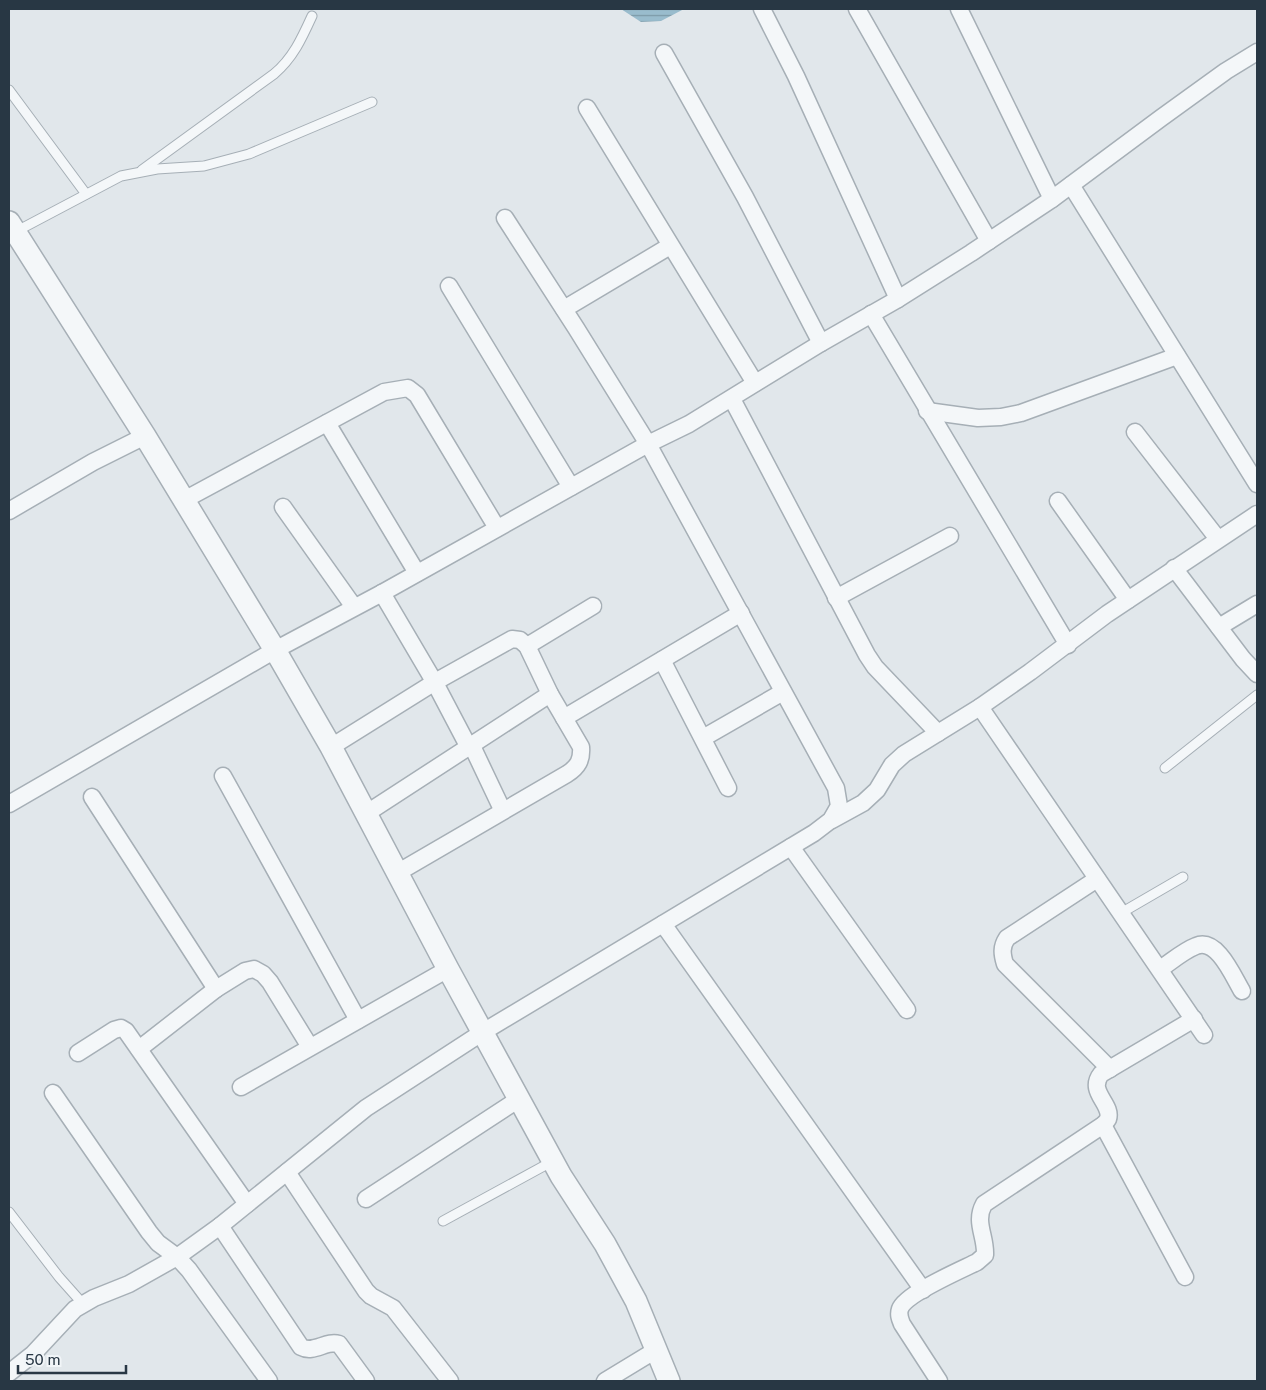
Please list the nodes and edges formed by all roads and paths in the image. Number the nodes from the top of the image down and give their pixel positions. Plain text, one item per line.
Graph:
1 (762, 9) edge
2 (857, 9) edge
3 (959, 9) edge
4 (312, 16) dead end
5 (664, 53) dead end
6 (1257, 54) edge
7 (9, 90) edge
8 (372, 102) dead end
9 (586, 108) dead end
10 (140, 172) junction
11 (1071, 185) junction
12 (86, 194) junction
13 (1052, 199) junction
14 (505, 218) dead end
15 (11, 230) edge
16 (989, 241) junction
17 (670, 246) junction
18 (449, 286) dead end
19 (898, 299) junction
20 (564, 309) junction
21 (871, 314) junction
22 (821, 343) junction
23 (1177, 356) junction
24 (755, 383) junction
25 (732, 399) junction
26 (927, 411) junction
27 (327, 422) junction
28 (1135, 432) dead end
29 (145, 436) junction
30 (648, 444) junction
31 (1257, 484) edge
32 (571, 487) junction
33 (184, 500) junction
34 (1058, 502) dead end
35 (283, 507) dead end
36 (9, 511) edge
37 (1257, 514) edge
38 (497, 528) junction
39 (950, 536) dead end
40 (1218, 540) junction
41 (1174, 568) junction
42 (417, 573) junction
43 (382, 593) junction
44 (836, 598) junction
45 (1128, 600) junction
46 (1257, 604) edge
47 (593, 606) dead end
48 (354, 607) junction
49 (741, 614) junction
50 (1219, 627) junction
51 (1068, 645) junction
52 (527, 646) junction
53 (275, 650) junction
54 (662, 660) junction
55 (1257, 674) edge
56 (435, 682) junction
57 (784, 692) junction
58 (550, 694) junction
59 (1257, 695) edge
60 (980, 707) junction
61 (564, 718) junction
62 (938, 733) junction
63 (703, 738) junction
64 (472, 746) junction
65 (331, 747) junction
66 (1165, 768) dead end
67 (223, 776) dead end
68 (728, 788) dead end
69 (92, 797) dead end
70 (9, 804) edge
71 (504, 810) junction
72 (367, 813) junction
73 (831, 820) junction
74 (791, 847) junction
75 (398, 873) junction
76 (1183, 877) dead end
77 (1098, 879) junction
78 (1121, 913) junction
79 (663, 924) junction
80 (448, 969) junction
81 (1160, 969) junction
82 (216, 989) junction
83 (1242, 991) dead end
84 (907, 1010) dead end
85 (358, 1020) junction
86 (1194, 1020) junction
87 (483, 1032) junction
88 (1204, 1035) dead end
89 (310, 1047) junction
90 (138, 1049) junction
91 (78, 1053) dead end
92 (1110, 1069) junction
93 (241, 1087) dead end
94 (53, 1093) dead end
95 (520, 1099) junction
96 (1103, 1125) junction
97 (553, 1161) junction
98 (287, 1172) junction
99 (366, 1198) dead end
100 (247, 1204) junction
101 (9, 1212) edge
102 (442, 1221) dead end
103 (220, 1226) junction
104 (177, 1257) junction
105 (1184, 1277) dead end
106 (923, 1290) junction
107 (83, 1304) junction
108 (656, 1350) junction
109 (9, 1373) edge
110 (269, 1381) edge
111 (366, 1381) edge
112 (450, 1381) edge
113 (605, 1381) edge
114 (669, 1381) edge
115 (939, 1381) edge

1 - 19 street
2 - 16 street
3 - 13 street
4 - 10 lane
5 - 22 street
6 - 11 street
7 - 12 lane
8 - 10 lane
9 - 17 street
10 - 12 lane
11 - 13 street
11 - 23 street
12 - 15 lane
13 - 16 street
14 - 20 street
15 - 29 street
16 - 19 street
17 - 20 street
17 - 24 street
18 - 32 street
19 - 21 street
20 - 30 street
21 - 22 street
21 - 26 street
22 - 24 street
23 - 26 street
23 - 31 street
24 - 25 street
25 - 30 street
25 - 44 street
26 - 51 street
27 - 33 street
27 - 38 street
27 - 42 street
28 - 40 street
29 - 33 street
29 - 36 street
30 - 32 street
30 - 49 street
32 - 38 street
33 - 53 street
34 - 45 street
35 - 48 street
37 - 40 street
38 - 42 street
39 - 44 street
40 - 41 street
41 - 45 street
41 - 50 street
42 - 43 street
43 - 48 street
43 - 56 street
44 - 62 street
45 - 51 street
46 - 50 street
47 - 52 street
48 - 53 street
49 - 54 street
49 - 57 street
50 - 55 street
51 - 60 street
52 - 56 street
52 - 58 street
53 - 65 street
53 - 70 street
54 - 61 street
54 - 63 street
56 - 64 street
56 - 65 street
57 - 63 street
57 - 73 street
58 - 61 street
58 - 64 street
59 - 66 lane
60 - 62 street
60 - 77 street
61 - 71 street
62 - 73 street
63 - 68 street
64 - 71 street
64 - 72 street
65 - 72 street
67 - 85 street
69 - 82 street
71 - 75 street
72 - 75 street
73 - 74 street
74 - 79 street
74 - 84 street
75 - 80 street
76 - 78 lane
77 - 78 street
77 - 92 street
78 - 81 street
79 - 87 street
79 - 106 street
80 - 85 street
80 - 87 street
81 - 83 street
81 - 86 street
82 - 89 street
82 - 90 street
85 - 89 street
86 - 88 street
86 - 92 street
87 - 95 street
87 - 98 street
89 - 93 street
90 - 91 street
90 - 100 street
92 - 96 street
94 - 104 street
95 - 97 street
95 - 99 street
96 - 105 street
96 - 106 street
97 - 102 lane
97 - 108 street
98 - 100 street
98 - 112 street
100 - 103 street
101 - 107 lane
103 - 104 street
103 - 111 street
104 - 107 street
104 - 110 street
106 - 115 street
107 - 109 street
108 - 113 street
108 - 114 street

